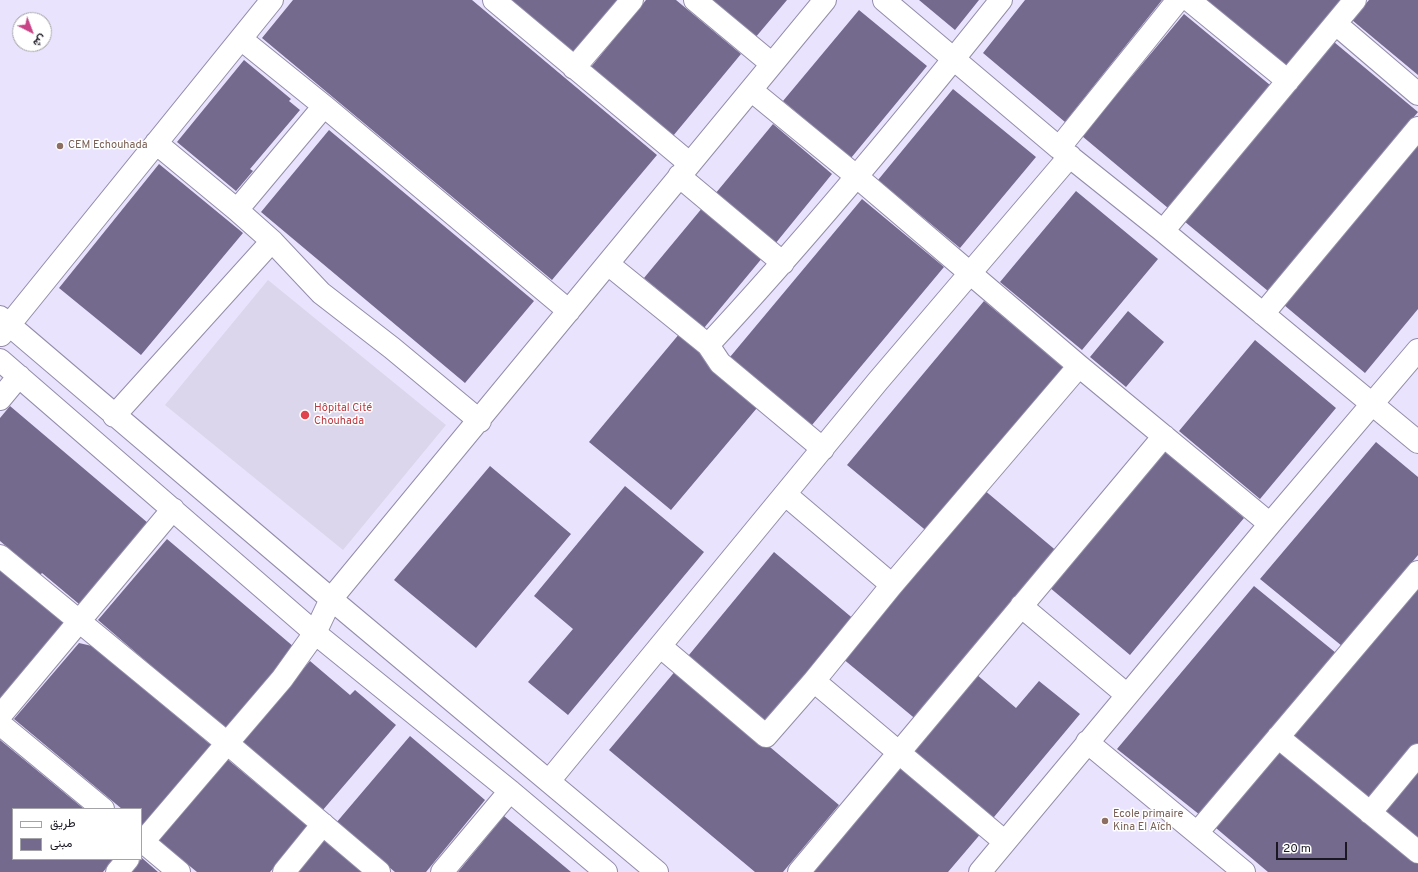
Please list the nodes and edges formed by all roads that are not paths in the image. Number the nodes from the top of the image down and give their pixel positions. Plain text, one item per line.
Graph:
1 (272, 0) edge
2 (494, 0) edge
3 (632, 0) edge
4 (695, 0) edge
5 (825, 0) edge
6 (884, 0) edge
7 (1001, 0) edge
8 (1178, 0) edge
9 (1189, 0) edge
10 (1355, 0) edge
11 (1336, 24) junction
12 (241, 39) junction
13 (954, 58) junction
14 (772, 64) junction
15 (574, 68) junction
16 (1288, 80) junction
17 (751, 90) junction
18 (1418, 94) edge
19 (324, 106) junction
20 (1418, 128) edge
21 (156, 143) junction
22 (1064, 152) junction
23 (684, 170) junction
24 (856, 176) junction
25 (237, 210) junction
26 (1163, 231) junction
27 (272, 241) junction
28 (783, 263) junction
29 (608, 264) junction
30 (971, 274) junction
31 (569, 311) junction
32 (1263, 314) junction
33 (3, 326) edge
34 (708, 345) junction
35 (1418, 350) edge
36 (0, 360) edge
37 (1080, 366) junction
38 (19, 376) junction
39 (0, 399) edge
40 (1373, 405) junction
41 (114, 416) junction
42 (480, 421) junction
43 (1164, 436) junction
44 (1418, 442) edge
45 (824, 449) junction
46 (786, 495) junction
47 (174, 509) junction
48 (1270, 524) junction
49 (0, 556) edge
50 (1418, 572) edge
51 (892, 585) junction
52 (331, 600) junction
53 (1021, 606) junction
54 (79, 621) junction
55 (315, 632) junction
56 (660, 646) junction
57 (814, 681) junction
58 (1127, 695) junction
59 (0, 716) edge
60 (0, 724) edge
61 (1278, 737) junction
62 (1088, 742) junction
63 (227, 743) junction
64 (899, 753) junction
65 (1418, 755) edge
66 (549, 782) junction
67 (510, 790) junction
68 (102, 808) edge
69 (1370, 812) junction
70 (323, 824) junction
71 (1197, 833) junction
72 (142, 842) edge
73 (1005, 842) junction
74 (1418, 852) edge
75 (127, 860) edge
76 (596, 869) edge
77 (117, 872) edge
78 (178, 872) edge
79 (284, 872) edge
80 (379, 872) edge
81 (442, 872) edge
82 (657, 872) edge
83 (799, 872) edge
84 (980, 872) edge
85 (1244, 872) edge

1 - 12 street
2 - 15 street
3 - 15 street
4 - 14 street
5 - 14 street
6 - 13 street
7 - 13 street
8 - 22 street
9 - 16 street
10 - 11 street
11 - 16 street
11 - 18 street
12 - 19 street
12 - 21 street
13 - 22 street
13 - 24 street
14 - 17 street
15 - 23 street
16 - 26 street
17 - 23 street
17 - 24 street
19 - 25 street
19 - 31 street
20 - 32 street
21 - 25 street
21 - 33 street
22 - 26 street
22 - 30 street
23 - 28 street
23 - 29 street
24 - 28 street
24 - 30 street
25 - 27 street
26 - 32 street
27 - 41 street
27 - 42 street
28 - 34 street
29 - 31 street
29 - 34 street
30 - 37 street
30 - 45 street
31 - 42 street
32 - 40 street
33 - 41 street
34 - 45 street
35 - 40 street
36 - 38 street
37 - 43 street
37 - 51 street
38 - 39 street
38 - 47 street
40 - 44 street
40 - 48 street
41 - 52 street
42 - 52 street
43 - 48 street
43 - 53 street
45 - 46 street
46 - 51 street
46 - 56 street
47 - 54 street
47 - 55 street
48 - 58 street
49 - 54 street
50 - 61 street
51 - 57 street
52 - 55 street
52 - 66 street
53 - 58 street
53 - 64 street
54 - 59 street
54 - 63 street
55 - 63 street
55 - 67 street
56 - 57 street
56 - 66 street
57 - 64 street
58 - 62 street
60 - 68 street
61 - 69 street
61 - 71 street
62 - 71 street
62 - 73 street
63 - 70 street
63 - 72 street
64 - 73 street
64 - 83 street
65 - 69 street
66 - 82 street
67 - 76 street
67 - 81 street
69 - 74 street
70 - 79 street
70 - 80 street
71 - 85 street
72 - 78 street
73 - 84 street
75 - 77 street

